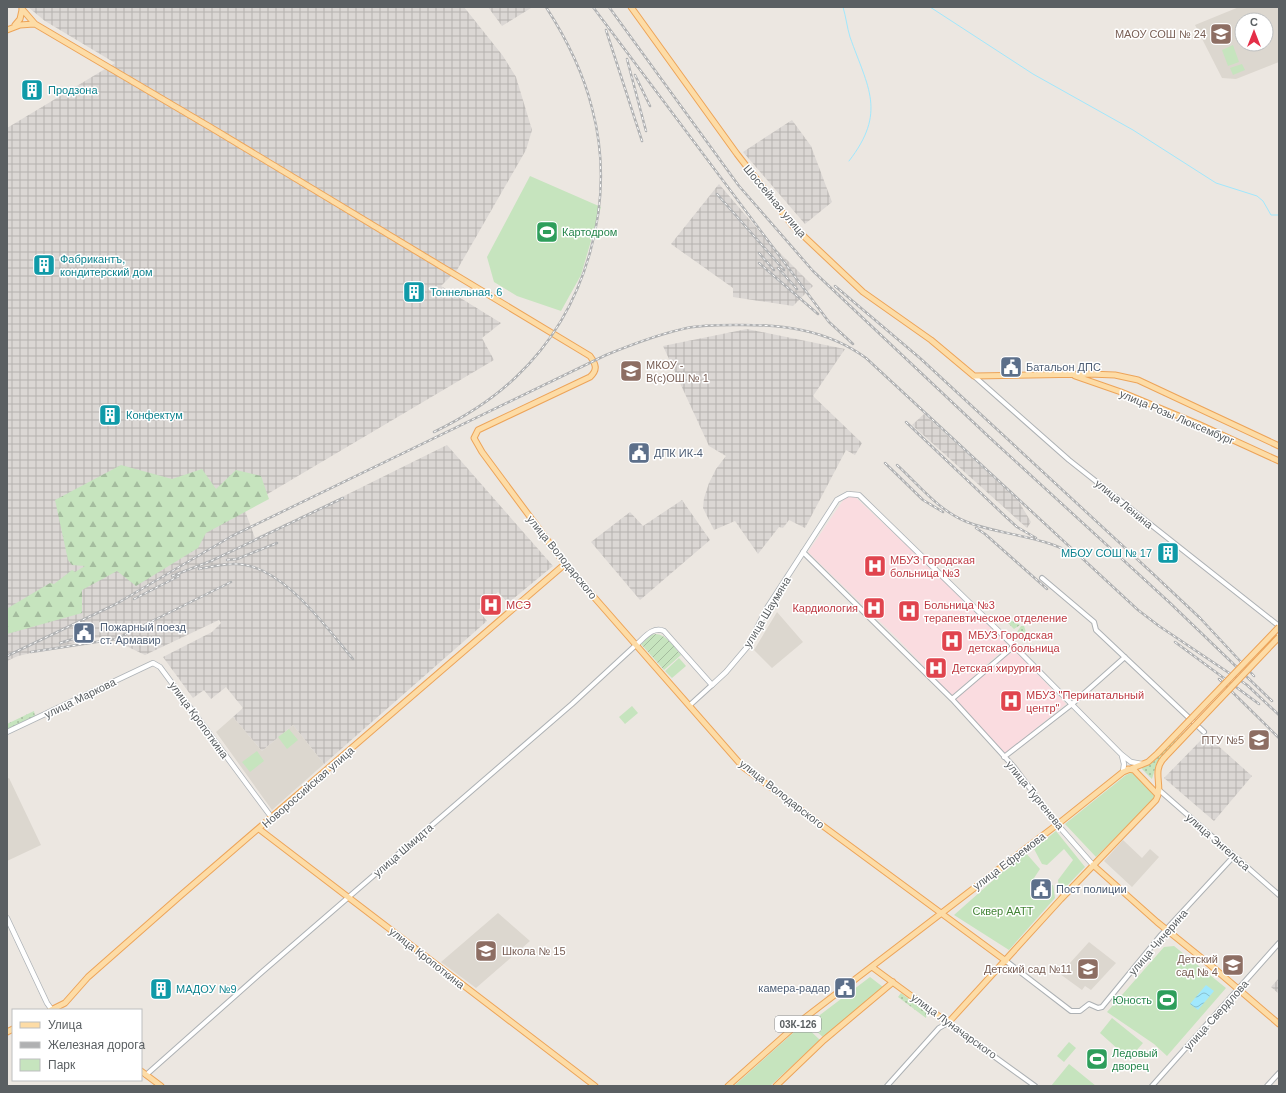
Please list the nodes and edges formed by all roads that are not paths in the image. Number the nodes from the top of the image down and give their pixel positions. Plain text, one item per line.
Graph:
1 (631, 7) edge
2 (22, 8) edge
3 (35, 24) junction
4 (13, 27) junction
5 (7, 30) edge
6 (1074, 375) junction
7 (974, 376) junction
8 (1279, 446) edge
9 (1279, 461) edge
10 (803, 552) junction
11 (565, 564) junction
12 (1042, 578) dead end
13 (1279, 627) edge
14 (1279, 637) edge
15 (637, 644) junction
16 (1014, 646) junction
17 (1125, 657) junction
18 (153, 663) joint
19 (712, 685) junction
20 (952, 699) junction
21 (690, 705) junction
22 (1071, 705) junction
23 (7, 732) edge
24 (1204, 732) dead end
25 (1121, 754) junction
26 (1004, 757) junction
27 (1142, 764) junction
28 (1123, 771) junction
29 (1158, 788) junction
30 (1167, 797) junction
31 (1157, 798) junction
32 (272, 818) junction
33 (1057, 824) junction
34 (259, 829) junction
35 (1234, 856) junction
36 (1093, 865) junction
37 (1279, 895) edge
38 (349, 897) junction
39 (941, 913) junction
40 (7, 918) edge
41 (1167, 930) junction
42 (1279, 943) edge
43 (1006, 961) junction
44 (872, 967) junction
45 (893, 982) junction
46 (1239, 990) junction
47 (51, 1009) edge
48 (54, 1009) edge
49 (1076, 1012) joint
50 (948, 1023) junction
51 (1279, 1024) edge
52 (142, 1072) edge
53 (1279, 1073) edge
54 (146, 1075) junction
55 (161, 1086) edge
56 (595, 1086) edge
57 (728, 1086) edge
58 (776, 1086) edge
59 (887, 1086) edge
60 (1035, 1086) edge
61 (1152, 1086) edge
62 (1268, 1086) edge

1 - 7 main road, Шоссейная улица
2 - 3 main road
2 - 4 main road
3 - 4 main road
3 - 11 main road, улица Володарского
4 - 5 main road
6 - 7 main road, улица Розы Люксембург
6 - 8 main road, улица Розы Люксембург
6 - 9 main road, улица Розы Люксембург
7 - 13 street, улица Ленина
10 - 16 main road, улица Шаумяна
10 - 19 main road, улица Шаумяна
10 - 20 street, улица Тургенева
11 - 15 main road, улица Володарского
11 - 32 main road, Новороссийская улица
12 - 17 street
13 - 27 main road, улица Ефремова, bridge
14 - 29 main road, bridge
15 - 19 main road, улица Шмидта
15 - 21 main road, улица Володарского
15 - 38 street, улица Шмидта
16 - 20 street
16 - 22 main road
17 - 22 street
17 - 24 street
18 - 23 main road, улица Маркова
18 - 32 main road, улица Кропоткина
19 - 21 street, улица Шаумяна
20 - 26 street, улица Тургенева
21 - 39 main road, улица Володарского
22 - 25 main road
22 - 26 street
25 - 27 main road
25 - 28 main road
26 - 33 street, улица Тургенева
27 - 28 main road, улица Ефремова
28 - 31 main road
28 - 33 main road, улица Ефремова
29 - 30 street, улица Энгельса
29 - 31 main road
30 - 31 street
30 - 35 street, улица Энгельса
31 - 36 main road
32 - 34 main road, Новороссийская улица
33 - 36 main road, улица Тургенева
33 - 39 main road, улица Ефремова
34 - 38 main road, улица Кропоткина
34 - 48 main road, Новороссийская улица
35 - 37 street, улица Энгельса
35 - 41 street, улица Чичерина
36 - 41 main road, улица Тургенева
36 - 43 main road
38 - 54 street, улица Шмидта
38 - 56 main road, улица Кропоткина
39 - 43 main road, улица Володарского
39 - 44 main road, улица Ефремова
40 - 47 main road
41 - 46 main road, улица Тургенева
41 - 49 street, улица Чичерина
42 - 46 street, улица Свердлова
43 - 49 street, улица Володарского
43 - 50 main road
44 - 45 main road, улица Луначарского
44 - 57 main road, улица Ефремова / 03К-126
45 - 50 main road, улица Луначарского
45 - 58 main road, 03К-126
46 - 51 main road, улица Тургенева
46 - 61 street, улица Свердлова
50 - 59 street
50 - 60 street, улица Луначарского
52 - 54 main road
53 - 62 street
54 - 55 main road

